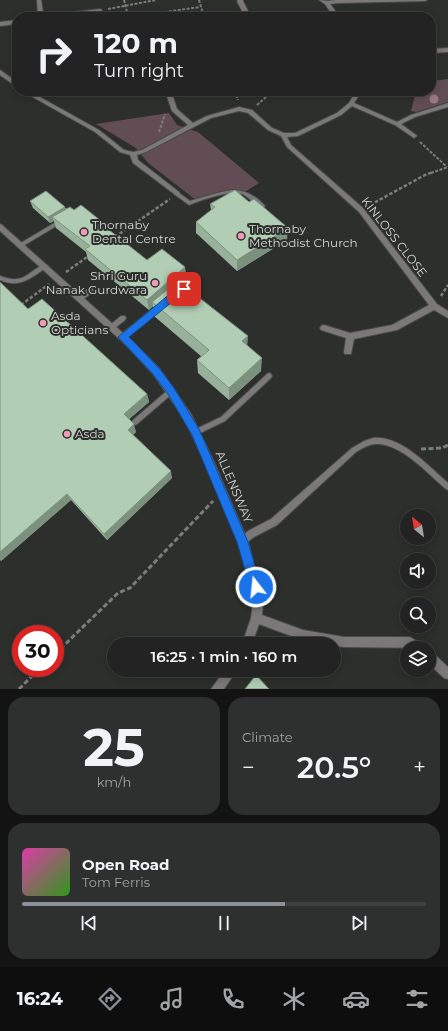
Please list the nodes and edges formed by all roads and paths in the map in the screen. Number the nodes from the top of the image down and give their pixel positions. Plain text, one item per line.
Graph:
1 (39, 0) edge
2 (124, 0) edge
3 (156, 0) edge
4 (199, 0) edge
5 (241, 0) edge
6 (320, 0) edge
7 (425, 0) edge
8 (327, 2) junction
9 (126, 6) junction
10 (200, 7) junction
11 (100, 11) joint
12 (40, 12) edge
13 (91, 12) edge
14 (127, 12) edge
15 (168, 12) edge
16 (202, 12) edge
17 (246, 12) edge
18 (334, 12) edge
19 (12, 23) edge
20 (0, 24) edge
21 (448, 50) edge
22 (436, 51) edge
23 (0, 72) edge
24 (12, 81) edge
25 (34, 96) edge
26 (170, 96) edge
27 (268, 96) edge
28 (357, 96) edge
29 (351, 104) junction
30 (448, 106) edge
31 (174, 110) junction
32 (250, 112) junction
33 (397, 124) junction
34 (192, 125) junction
35 (283, 135) junction
36 (414, 136) joint
37 (154, 146) junction
38 (134, 154) junction
39 (448, 167) edge
40 (177, 194) junction
41 (361, 210) junction
42 (268, 211) edge
43 (69, 216) edge
44 (0, 227) edge
45 (114, 238) edge
46 (21, 245) junction
47 (95, 251) edge
48 (45, 266) junction
49 (0, 278) edge
50 (58, 278) junction
51 (91, 290) dead end
52 (80, 298) junction
53 (164, 303) edge
54 (434, 306) junction
55 (17, 308) edge
56 (448, 315) edge
57 (124, 318) dead end
58 (112, 327) junction
59 (324, 328) dead end
60 (350, 336) junction
61 (122, 337) junction
62 (348, 352) dead end
63 (269, 376) dead end
64 (171, 391) junction
65 (135, 422) dead end
66 (196, 432) junction
67 (448, 445) edge
68 (404, 451) junction
69 (448, 487) edge
70 (222, 492) junction
71 (243, 542) junction
72 (256, 618) junction
73 (249, 637) edge
74 (400, 642) edge
75 (64, 645) edge
76 (436, 663) edge
77 (448, 674) edge
78 (31, 677) edge
79 (226, 677) edge
80 (19, 689) edge
81 (217, 689) edge

1 - 12 street
2 - 9 path
3 - 9 path
4 - 10 path
5 - 17 street
6 - 8 street
7 - 8 street
8 - 18 street
9 - 11 path
9 - 14 path
10 - 15 path
10 - 16 path
11 - 13 street
19 - 20 street
21 - 22 street
23 - 24 street
25 - 38 street
26 - 31 street
27 - 32 path
28 - 29 street
29 - 33 street
29 - 35 street
30 - 33 street
31 - 34 street
31 - 37 path
32 - 34 street
32 - 35 street
33 - 36 street
34 - 37 street
35 - 41 street, KINLOSS CLOSE
36 - 39 path
37 - 38 street
38 - 40 street
39 - 41 path
40 - 42 lane
40 - 45 path
41 - 54 street, KINLOSS CLOSE
43 - 46 lane
44 - 46 street, ALLENSWAY
46 - 48 street, ALLENSWAY
47 - 50 path
48 - 49 lane
48 - 50 street, ALLENSWAY
50 - 52 street, ALLENSWAY
50 - 55 path
51 - 52 lane
52 - 58 street, ALLENSWAY
53 - 61 lane
54 - 56 street, KINLOSS CLOSE
54 - 60 street
57 - 58 lane
58 - 61 street, ALLENSWAY
59 - 60 street
60 - 62 street
61 - 64 street, ALLENSWAY
63 - 66 lane
64 - 65 lane
64 - 66 street, ALLENSWAY
66 - 70 street, ALLENSWAY
67 - 68 path
68 - 69 lane
68 - 71 lane
70 - 71 street, ALLENSWAY
70 - 75 path
71 - 72 street, ALLENSWAY
72 - 73 street, ALLENSWAY
72 - 74 street
76 - 77 street
78 - 80 path
79 - 81 street

